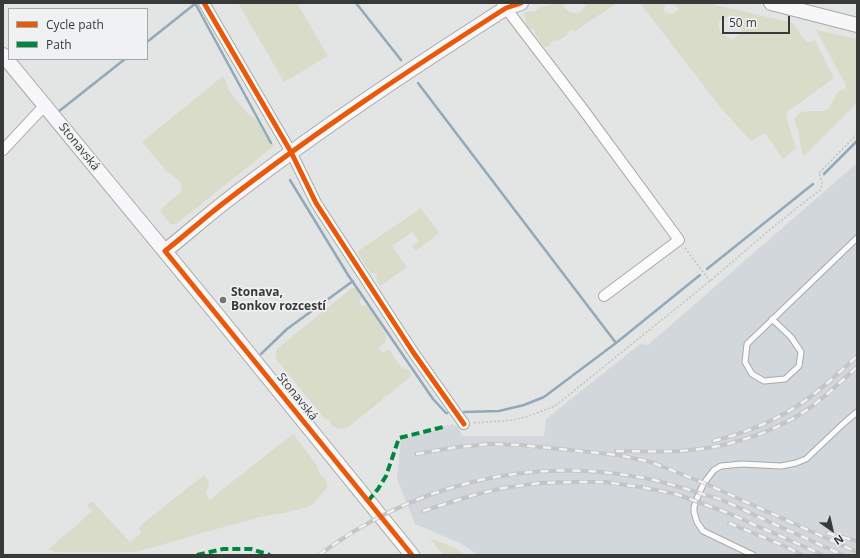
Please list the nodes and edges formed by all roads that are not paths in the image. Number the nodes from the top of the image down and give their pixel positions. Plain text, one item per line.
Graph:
1 (204, 3) edge
2 (521, 3) edge
3 (771, 3) edge
4 (504, 6) edge
5 (857, 24) edge
6 (3, 55) edge
7 (45, 105) junction
8 (3, 150) edge
9 (291, 152) junction
10 (857, 238) edge
11 (165, 251) junction
12 (604, 296) dead end
13 (772, 319) junction
14 (857, 412) edge
15 (464, 424) road end
16 (412, 555) edge
17 (753, 555) edge

1 - 9 street
2 - 4 street
3 - 5 street
4 - 9 street
4 - 12 street
6 - 7 street, Stonavská
7 - 8 street
7 - 11 street, Stonavská
9 - 11 street
9 - 15 street
10 - 13 lane
11 - 16 street, Stonavská
13 - 13 lane
14 - 17 lane

